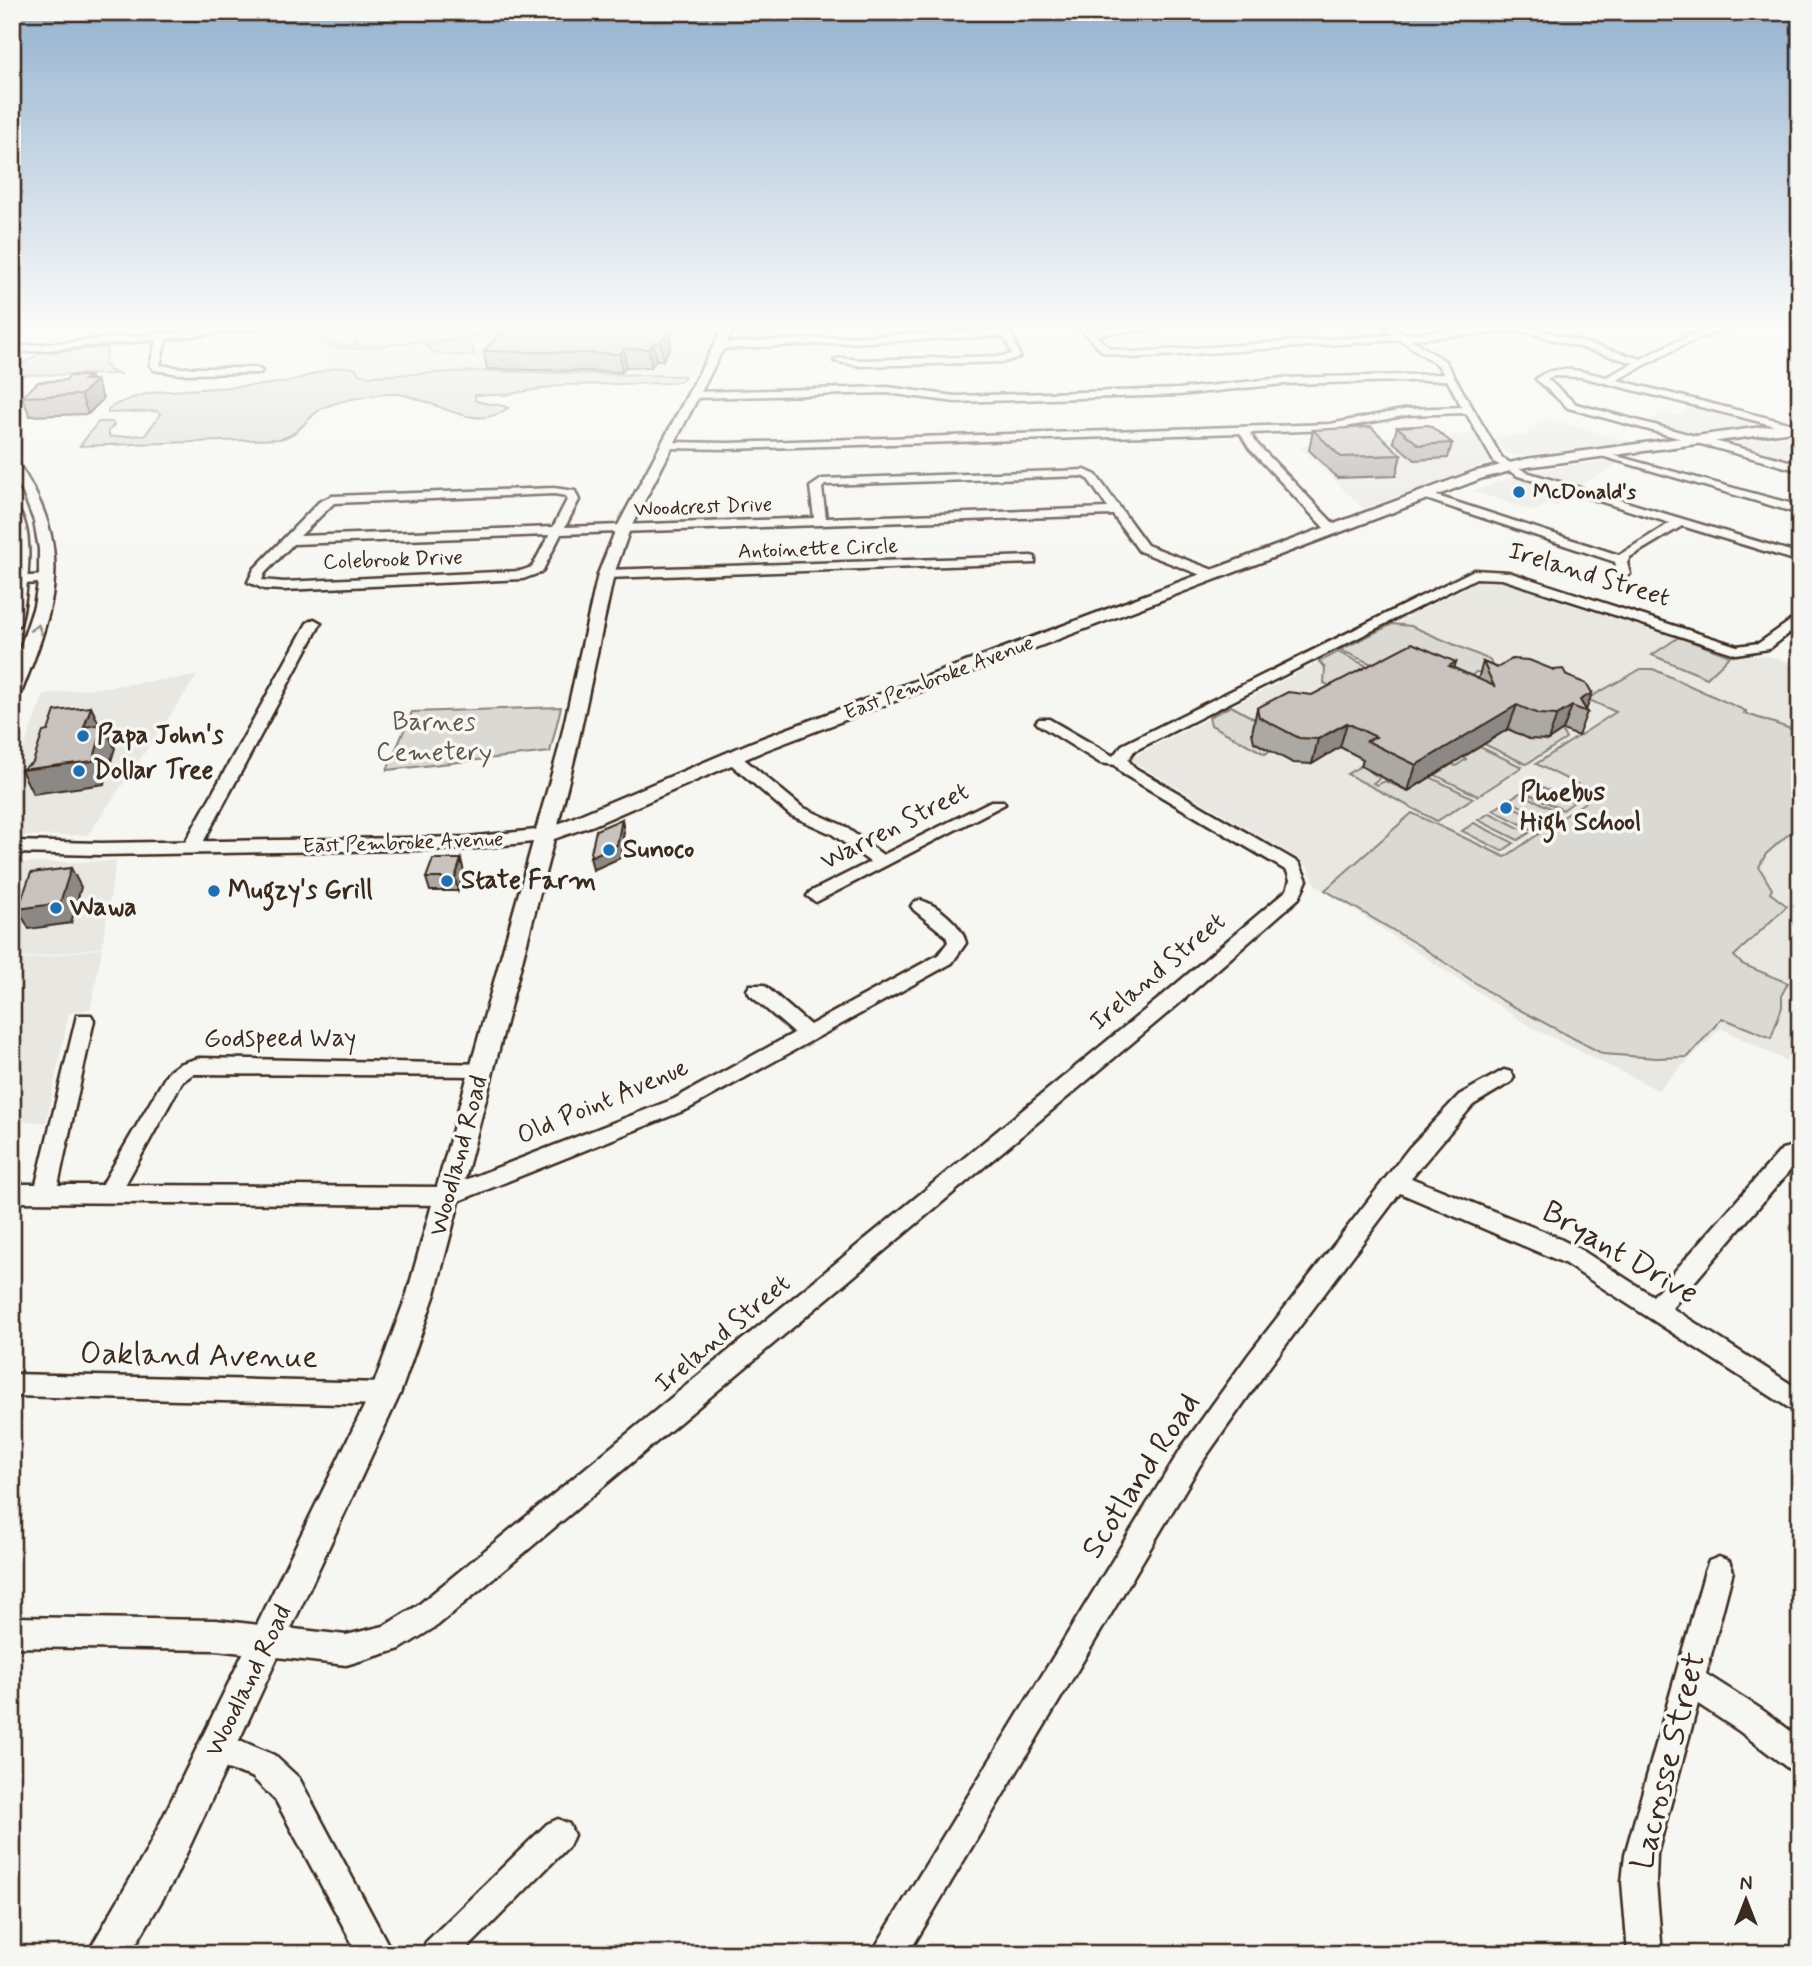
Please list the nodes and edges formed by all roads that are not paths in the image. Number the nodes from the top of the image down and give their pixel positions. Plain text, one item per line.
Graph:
1 (680, 420) edge
2 (1369, 420) edge
3 (1475, 420) edge
4 (1623, 420) edge
5 (1768, 420) edge
6 (1797, 427) edge
7 (1243, 430) junction
8 (1697, 440) junction
9 (667, 445) junction
10 (1602, 453) junction
11 (12, 466) edge
12 (1508, 467) junction
13 (1800, 468) edge
14 (1424, 495) junction
15 (1800, 510) edge
16 (12, 511) edge
17 (1117, 511) junction
18 (821, 522) junction
19 (1680, 522) junction
20 (623, 529) junction
21 (1332, 529) junction
22 (557, 530) junction
23 (290, 540) junction
24 (1800, 558) edge
25 (1031, 560) dead end
26 (1621, 560) junction
27 (882, 566) junction
28 (606, 574) junction
29 (1211, 574) junction
30 (1624, 574) dead end
31 (47, 579) junction
32 (16, 581) edge
33 (886, 583) dead end
34 (1800, 618) edge
35 (314, 623) dead end
36 (12, 624) edge
37 (12, 693) edge
38 (1044, 722) dead end
39 (732, 757) junction
40 (1120, 761) junction
41 (997, 804) dead end
42 (545, 835) junction
43 (12, 847) edge
44 (191, 848) junction
45 (69, 849) junction
46 (12, 855) edge
47 (882, 862) junction
48 (816, 896) dead end
49 (920, 906) dead end
50 (757, 990) dead end
51 (84, 1020) dead end
52 (808, 1034) junction
53 (482, 1069) junction
54 (1504, 1077) dead end
55 (1800, 1161) edge
56 (1395, 1181) junction
57 (12, 1193) edge
58 (45, 1194) junction
59 (108, 1194) junction
60 (448, 1196) junction
61 (1656, 1310) junction
62 (12, 1385) edge
63 (384, 1394) junction
64 (1800, 1404) edge
65 (1719, 1571) dead end
66 (12, 1632) edge
67 (270, 1641) junction
68 (1687, 1680) junction
69 (216, 1751) junction
70 (1800, 1758) edge
71 (558, 1835) dead end
72 (107, 1954) edge
73 (376, 1954) edge
74 (438, 1954) edge
75 (888, 1954) edge
76 (1645, 1954) edge

1 - 9 main road, Woodland Road
2 - 7 street
3 - 12 street
4 - 8 street
5 - 6 street
6 - 8 main road, East Pembroke Avenue
7 - 9 street
7 - 21 street
8 - 10 main road, East Pembroke Avenue
8 - 13 street
9 - 20 main road, Woodland Road
10 - 12 main road, East Pembroke Avenue
10 - 15 street
11 - 31 main road
12 - 14 main road, East Pembroke Avenue
12 - 19 street
14 - 21 main road, East Pembroke Avenue
14 - 26 street
16 - 32 main road
17 - 18 street, Woodcrest Drive
17 - 18 street
17 - 29 street
18 - 20 street, Woodcrest Drive
19 - 24 street
19 - 26 street
20 - 22 street, Woodcrest Drive
20 - 28 main road, Woodland Road
21 - 29 main road, East Pembroke Avenue
22 - 23 street, Woodcrest Drive
22 - 23 street
22 - 23 street, Colebrook Drive
25 - 27 street, Antoinette Circle
26 - 30 street
27 - 28 street, Antoinette Circle
27 - 33 street
28 - 42 main road, Woodland Road
29 - 39 main road, East Pembroke Avenue
31 - 32 street
37 -> 31 main road
32 - 36 main road
34 - 40 street, Ireland Street
35 - 44 street
38 - 40 street
39 - 42 main road, East Pembroke Avenue
39 - 47 street
40 - 67 street, Ireland Street
41 - 47 street, Warren Street
42 - 44 main road, East Pembroke Avenue
42 - 53 main road, Woodland Road
43 - 45 main road, East Pembroke Avenue
44 - 45 main road, East Pembroke Avenue
45 - 46 main road, East Pembroke Avenue
47 - 48 street, Warren Street
49 - 52 street, Old Point Avenue
50 - 52 street
51 - 58 street
52 - 60 street, Old Point Avenue
53 - 59 street, Godspeed Way
53 - 60 main road, Woodland Road
54 - 56 street, Scotland Road
55 - 61 street
56 - 61 street, Bryant Drive
56 - 75 street, Scotland Road
57 - 58 street, Old Point Avenue
58 - 59 street, Old Point Avenue
59 - 60 street, Old Point Avenue
60 - 63 main road, Woodland Road
61 - 64 street, Bryant Drive
62 - 63 street, Oakland Avenue
63 - 67 main road, Woodland Road
65 - 68 street, Lacrosse Street
66 - 67 street
67 - 69 main road, Woodland Road
68 - 70 street
68 - 76 street, Lacrosse Street
69 - 72 main road, Woodland Road
69 - 73 street
71 - 74 street

